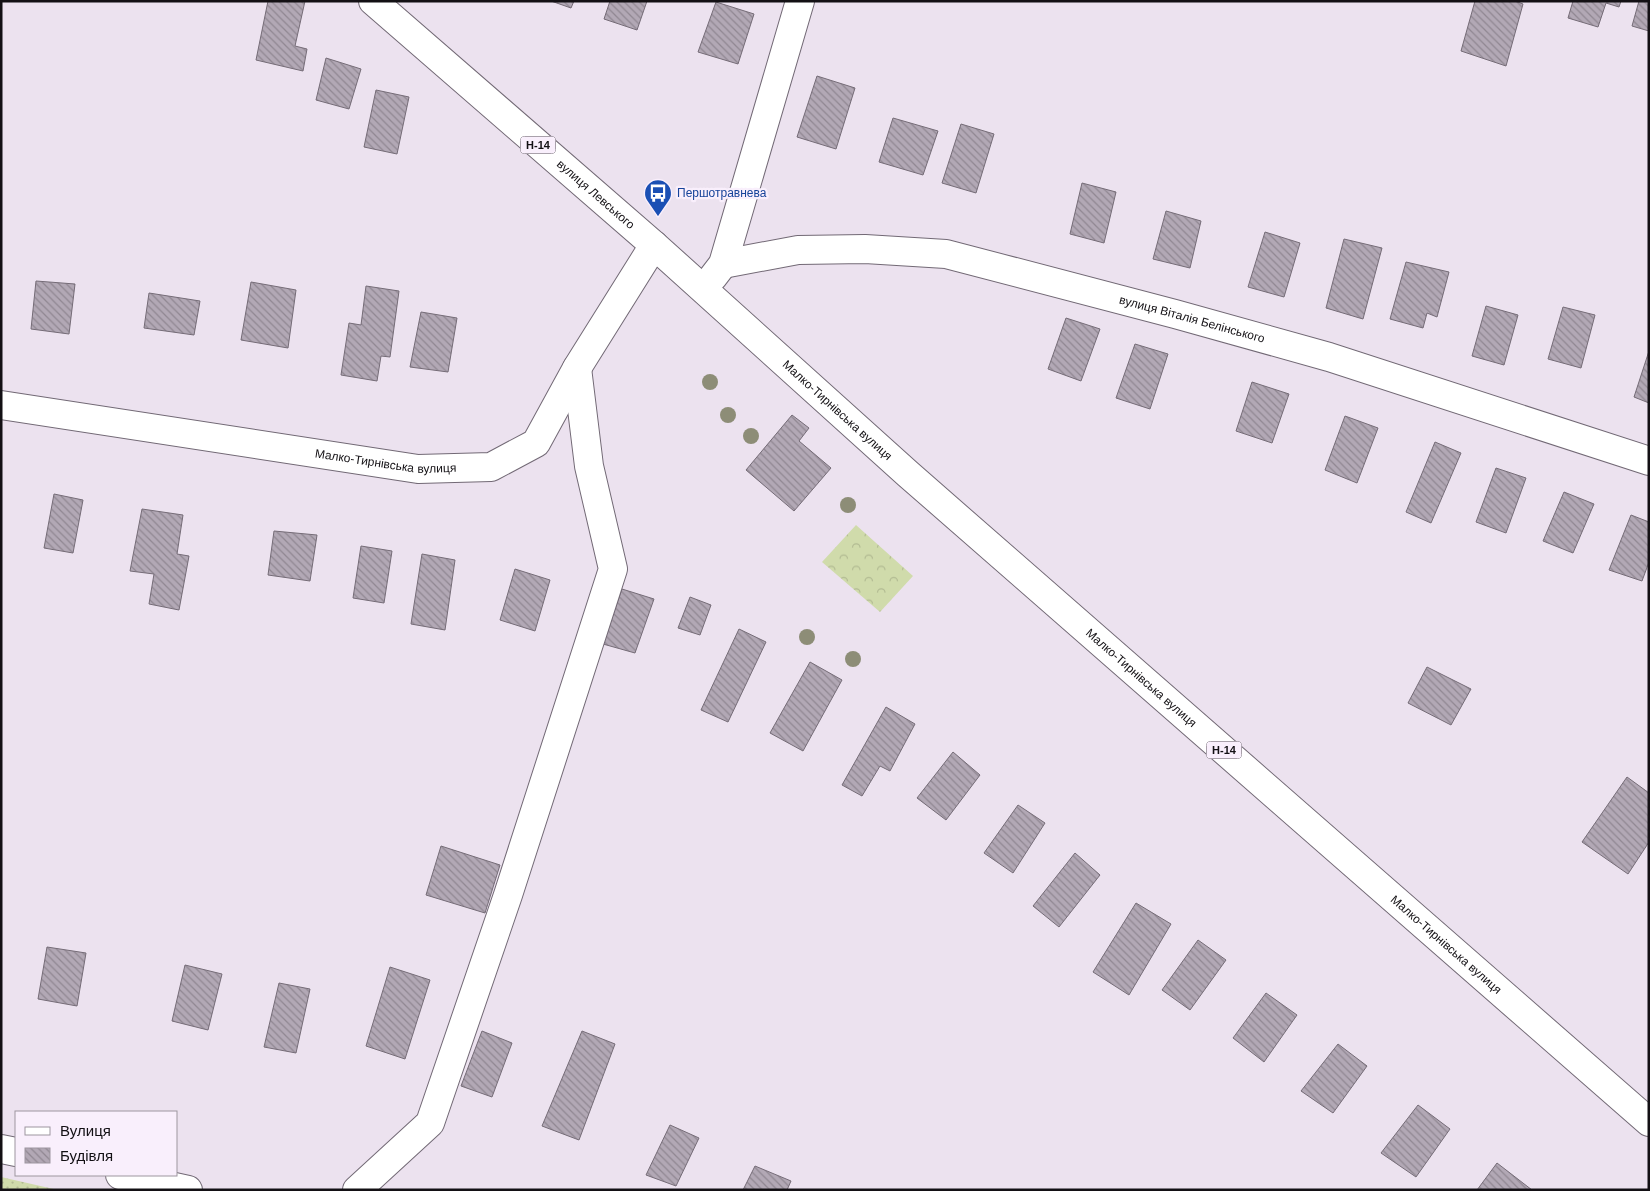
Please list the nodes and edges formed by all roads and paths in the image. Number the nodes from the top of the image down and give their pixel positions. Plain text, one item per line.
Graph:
1 (373, 1) edge
2 (800, 1) edge
3 (654, 245) junction
4 (723, 264) junction
5 (703, 290) junction
6 (577, 368) junction
7 (1, 405) edge
8 (1649, 461) edge
9 (1649, 1122) edge
10 (1, 1149) edge
11 (15, 1152) edge
12 (125, 1176) edge
13 (188, 1190) edge
14 (357, 1190) edge

1 - 3 street, вулиця Левського / Н-14
2 - 4 street
3 - 5 street, вулиця Левського / Н-14
3 - 6 street, Малко-Тирнівська вулиця
4 - 5 street
4 - 8 street, вулиця Віталія Белінського
5 - 9 street, Малко-Тирнівська вулиця / Н-14
6 - 7 street, Малко-Тирнівська вулиця
6 - 14 street
10 - 11 street
12 - 13 street

